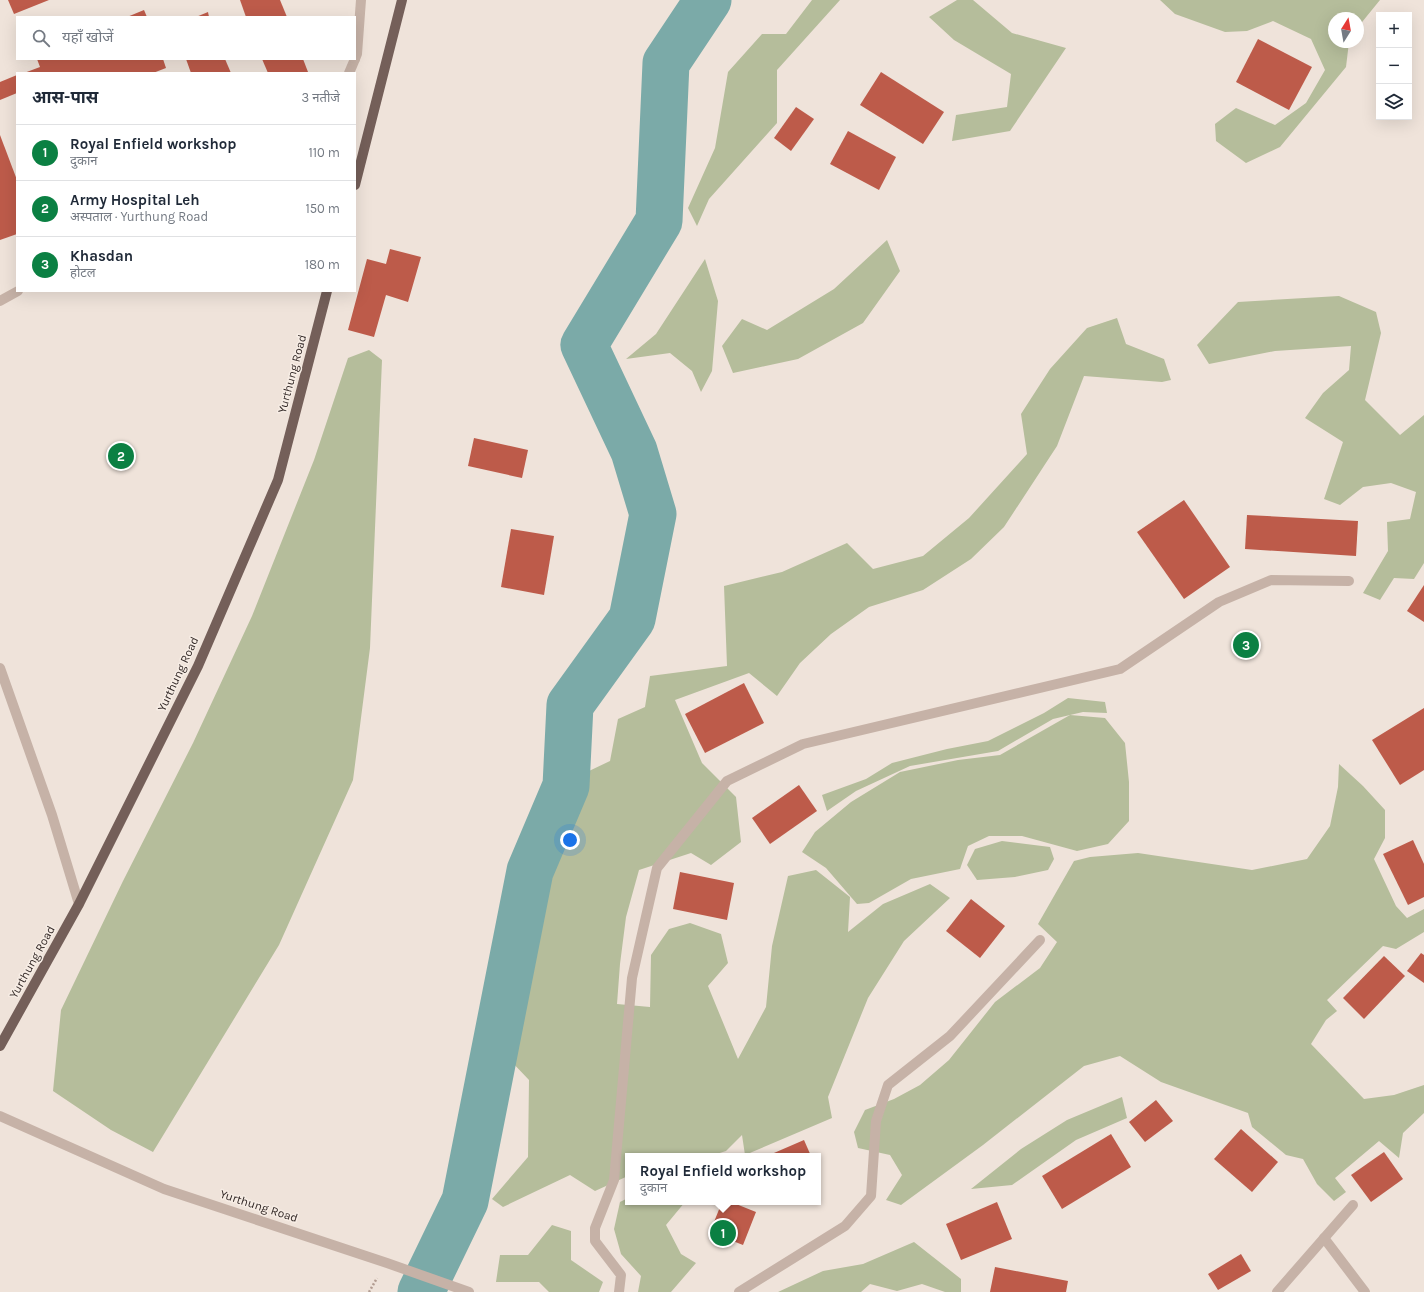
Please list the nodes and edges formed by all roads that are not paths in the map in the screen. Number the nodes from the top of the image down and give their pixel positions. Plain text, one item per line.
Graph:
1 (361, 0) edge
2 (402, 0) edge
3 (356, 56) edge
4 (355, 60) edge
5 (349, 72) edge
6 (357, 170) edge
7 (16, 292) edge
8 (327, 292) edge
9 (0, 301) edge
10 (1349, 581) dead end
11 (0, 668) edge
12 (79, 904) junction
13 (1040, 940) dead end
14 (0, 1046) edge
15 (0, 1116) edge
16 (1353, 1205) dead end
17 (1324, 1238) junction
18 (468, 1292) edge
19 (619, 1292) edge
20 (738, 1292) edge
21 (1277, 1292) edge
22 (1365, 1292) edge

1 - 3 street
2 - 6 main road
4 - 5 street
7 - 9 street
8 - 12 main road, Yurthung Road
10 - 19 street
11 - 12 street
12 - 14 main road, Yurthung Road
13 - 20 street
15 - 18 street, Yurthung Road
16 - 17 street
17 - 21 street
17 - 22 street

